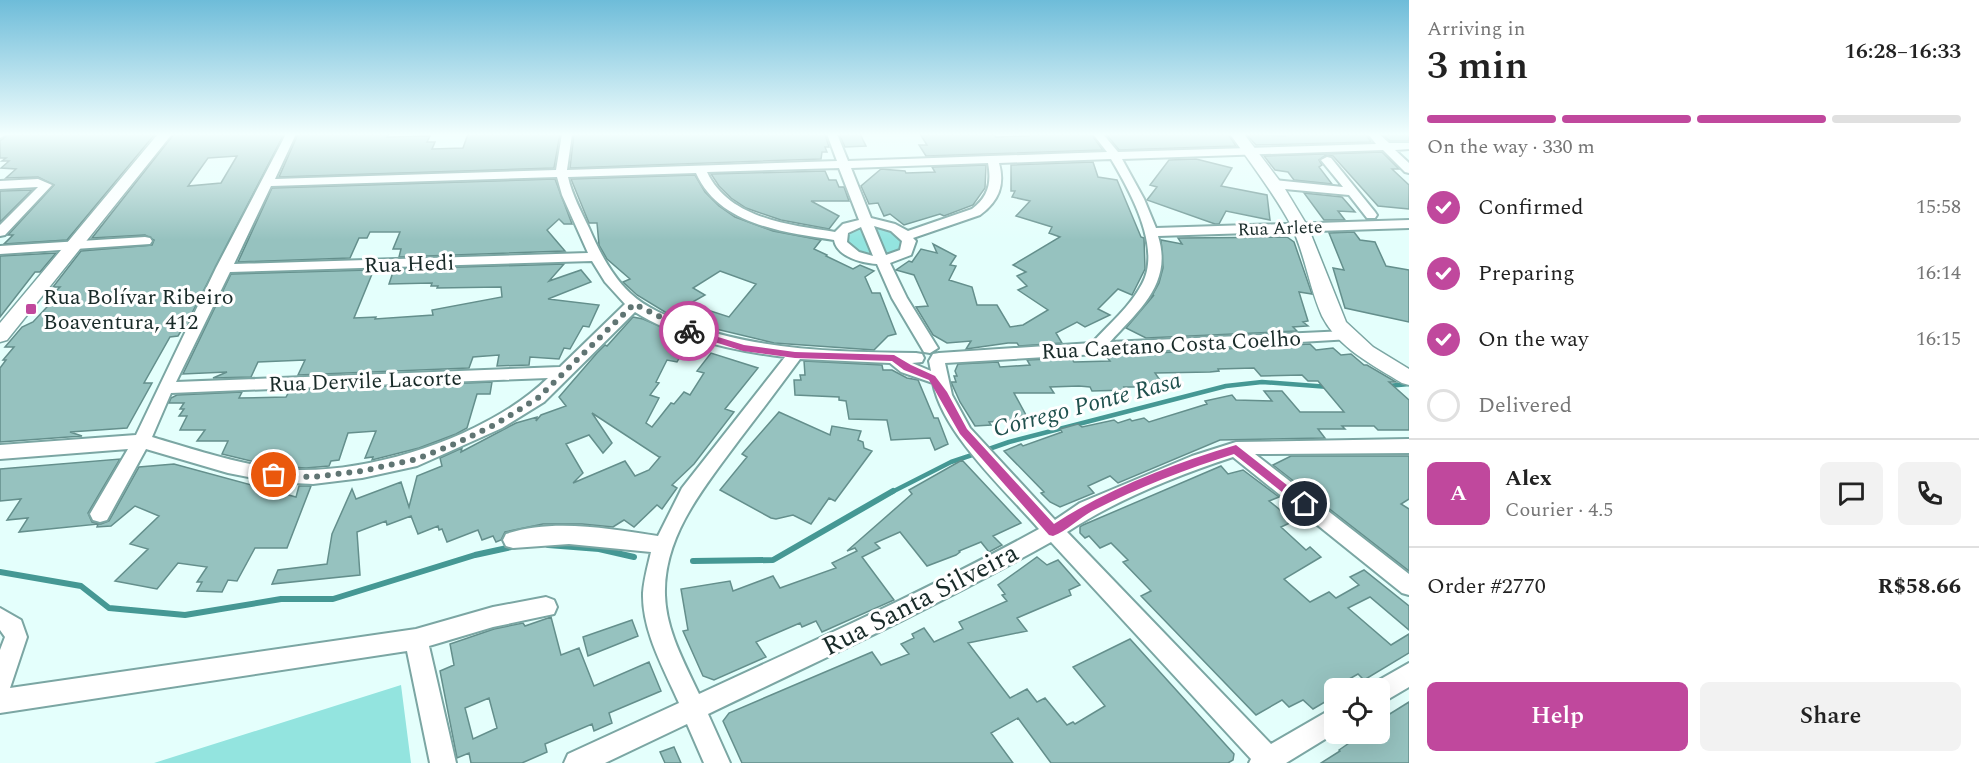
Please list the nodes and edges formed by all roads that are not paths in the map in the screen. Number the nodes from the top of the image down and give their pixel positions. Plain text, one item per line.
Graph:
1 (700, 169) edge
2 (135, 170) edge
3 (274, 170) edge
4 (562, 170) edge
5 (683, 170) edge
6 (846, 170) edge
7 (995, 170) edge
8 (1123, 170) edge
9 (1263, 170) edge
10 (1335, 170) edge
11 (561, 174) junction
12 (267, 183) junction
13 (1274, 184) junction
14 (0, 185) edge
15 (1352, 192) junction
16 (1371, 215) dead end
17 (867, 222) junction
18 (1409, 224) edge
19 (1299, 227) junction
20 (0, 232) edge
21 (1151, 232) junction
22 (906, 236) junction
23 (839, 237) junction
24 (145, 242) dead end
25 (72, 246) junction
26 (0, 250) edge
27 (595, 257) junction
28 (882, 260) junction
29 (223, 268) junction
30 (634, 304) junction
31 (0, 336) edge
32 (1346, 336) junction
33 (1097, 347) junction
34 (929, 353) junction
35 (795, 355) junction
36 (894, 358) junction
37 (566, 372) junction
38 (932, 378) junction
39 (1409, 378) edge
40 (165, 388) junction
41 (944, 395) junction
42 (142, 441) junction
43 (1409, 446) edge
44 (1236, 449) junction
45 (0, 452) edge
46 (100, 514) dead end
47 (1053, 531) junction
48 (513, 540) dead end
49 (663, 545) junction
50 (1409, 585) edge
51 (546, 607) dead end
52 (0, 618) edge
53 (416, 639) junction
54 (1409, 674) edge
55 (0, 683) edge
56 (1390, 686) edge
57 (0, 701) edge
58 (694, 710) junction
59 (1324, 726) edge
60 (1267, 762) edge
61 (443, 763) edge
62 (577, 763) edge
63 (717, 763) edge

1 - 23 street
2 - 25 main road
3 - 12 street
4 - 11 street
5 - 11 street
6 - 17 street
7 - 22 street
8 - 21 street
9 - 13 main road
10 - 15 street
11 - 12 street
11 - 27 street, Rua Caetano Costa Coelho
12 - 29 street
13 - 15 street
13 - 19 main road
14 - 20 street
15 - 16 street
17 - 22 street
17 - 23 street
17 - 28 street
18 - 19 street, Rua Arlete
19 - 21 street, Rua Arlete
19 - 32 main road
21 - 33 street
22 - 28 street
23 - 28 street
24 - 25 street
25 - 26 street
25 - 31 main road
27 - 29 street, Rua Hedi
27 - 30 street, Rua Caetano Costa Coelho
28 - 34 street
29 - 40 street
30 - 35 street, Rua Caetano Costa Coelho
30 - 37 street
32 - 33 street, Rua Caetano Costa Coelho
32 - 39 main road
33 - 34 street, Rua Caetano Costa Coelho
34 - 36 street, Rua Caetano Costa Coelho
34 - 38 street
34 - 41 street
35 - 36 street, Rua Caetano Costa Coelho
35 - 49 street
36 - 38 street
37 - 40 street, Rua Dervile Lacorte
37 - 42 street
38 - 41 street
40 - 42 street
41 - 47 street
42 - 45 street
42 - 46 street
43 - 44 street, Rua Santa Silveira
44 - 47 street, Rua Santa Silveira
44 - 50 street
47 - 58 street, Rua Santa Silveira
47 - 60 street
48 - 49 street
49 - 58 street
51 - 53 street
52 - 55 street
53 - 57 street
53 - 61 street
54 - 56 street
58 - 62 street, Rua Santa Silveira
58 - 63 street
59 - 60 street

